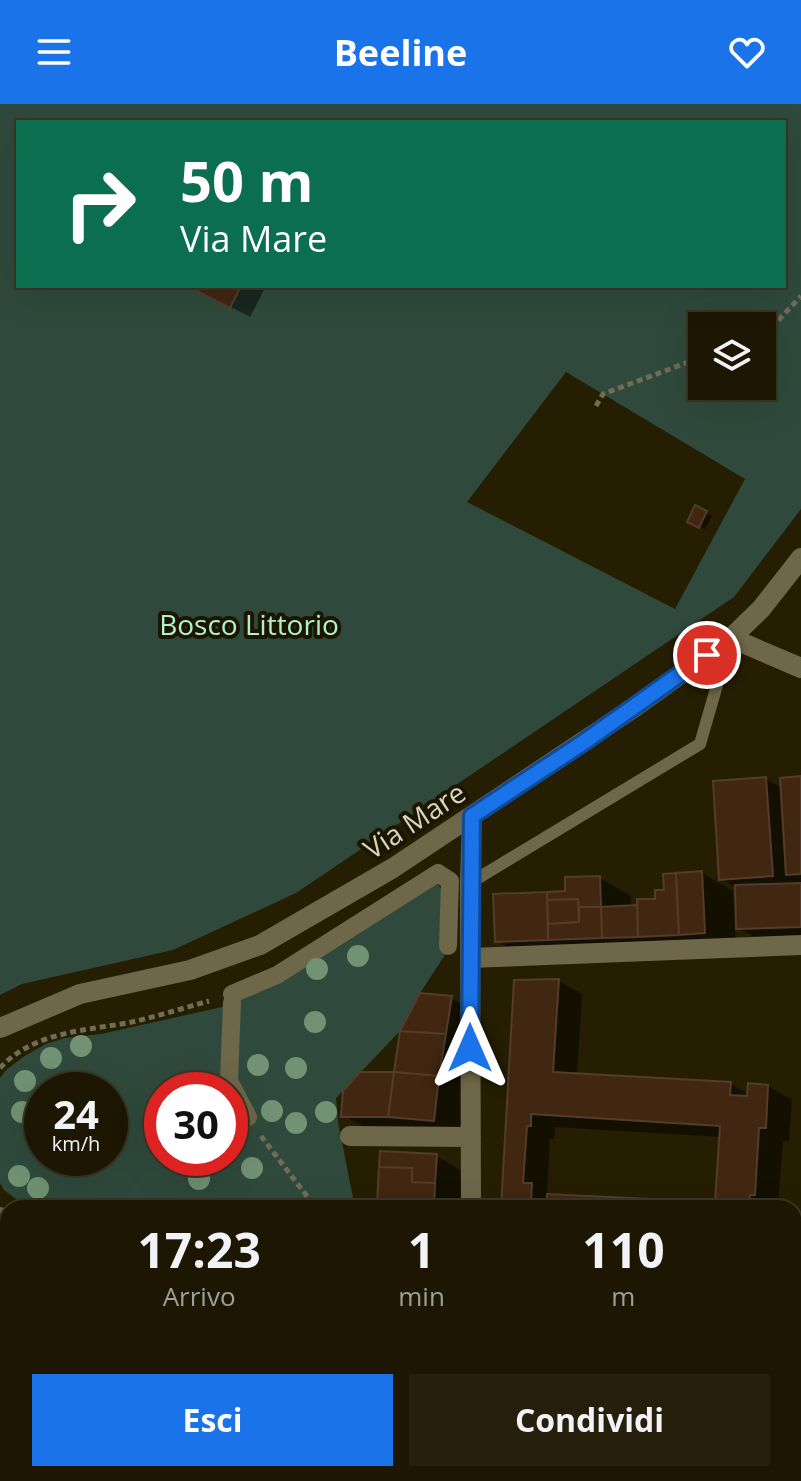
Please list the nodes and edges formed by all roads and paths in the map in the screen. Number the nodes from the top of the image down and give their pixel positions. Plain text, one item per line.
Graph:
1 (801, 296) edge
2 (776, 323) edge
3 (688, 362) edge
4 (596, 406) dead end
5 (801, 558) edge
6 (793, 585) edge
7 (731, 638) junction
8 (801, 668) edge
9 (472, 816) junction
10 (470, 883) junction
11 (801, 945) edge
12 (448, 946) dead end
13 (470, 958) junction
14 (232, 998) junction
15 (0, 1028) edge
16 (0, 1068) edge
17 (229, 1072) edge
18 (248, 1117) edge
19 (350, 1136) dead end
20 (471, 1137) junction
21 (309, 1200) edge
22 (471, 1200) edge

1 - 2 path
3 - 4 path
5 - 6 street, Via Mare
6 - 7 street, Via Mare
7 - 8 street
7 - 9 street, Via Mare
7 - 10 lane
9 - 10 street
9 - 15 street, Via Mare
10 - 13 street
11 - 13 street
12 - 14 street
13 - 20 street
14 - 16 path
14 - 17 street
18 - 21 path
19 - 20 street
20 - 22 street

